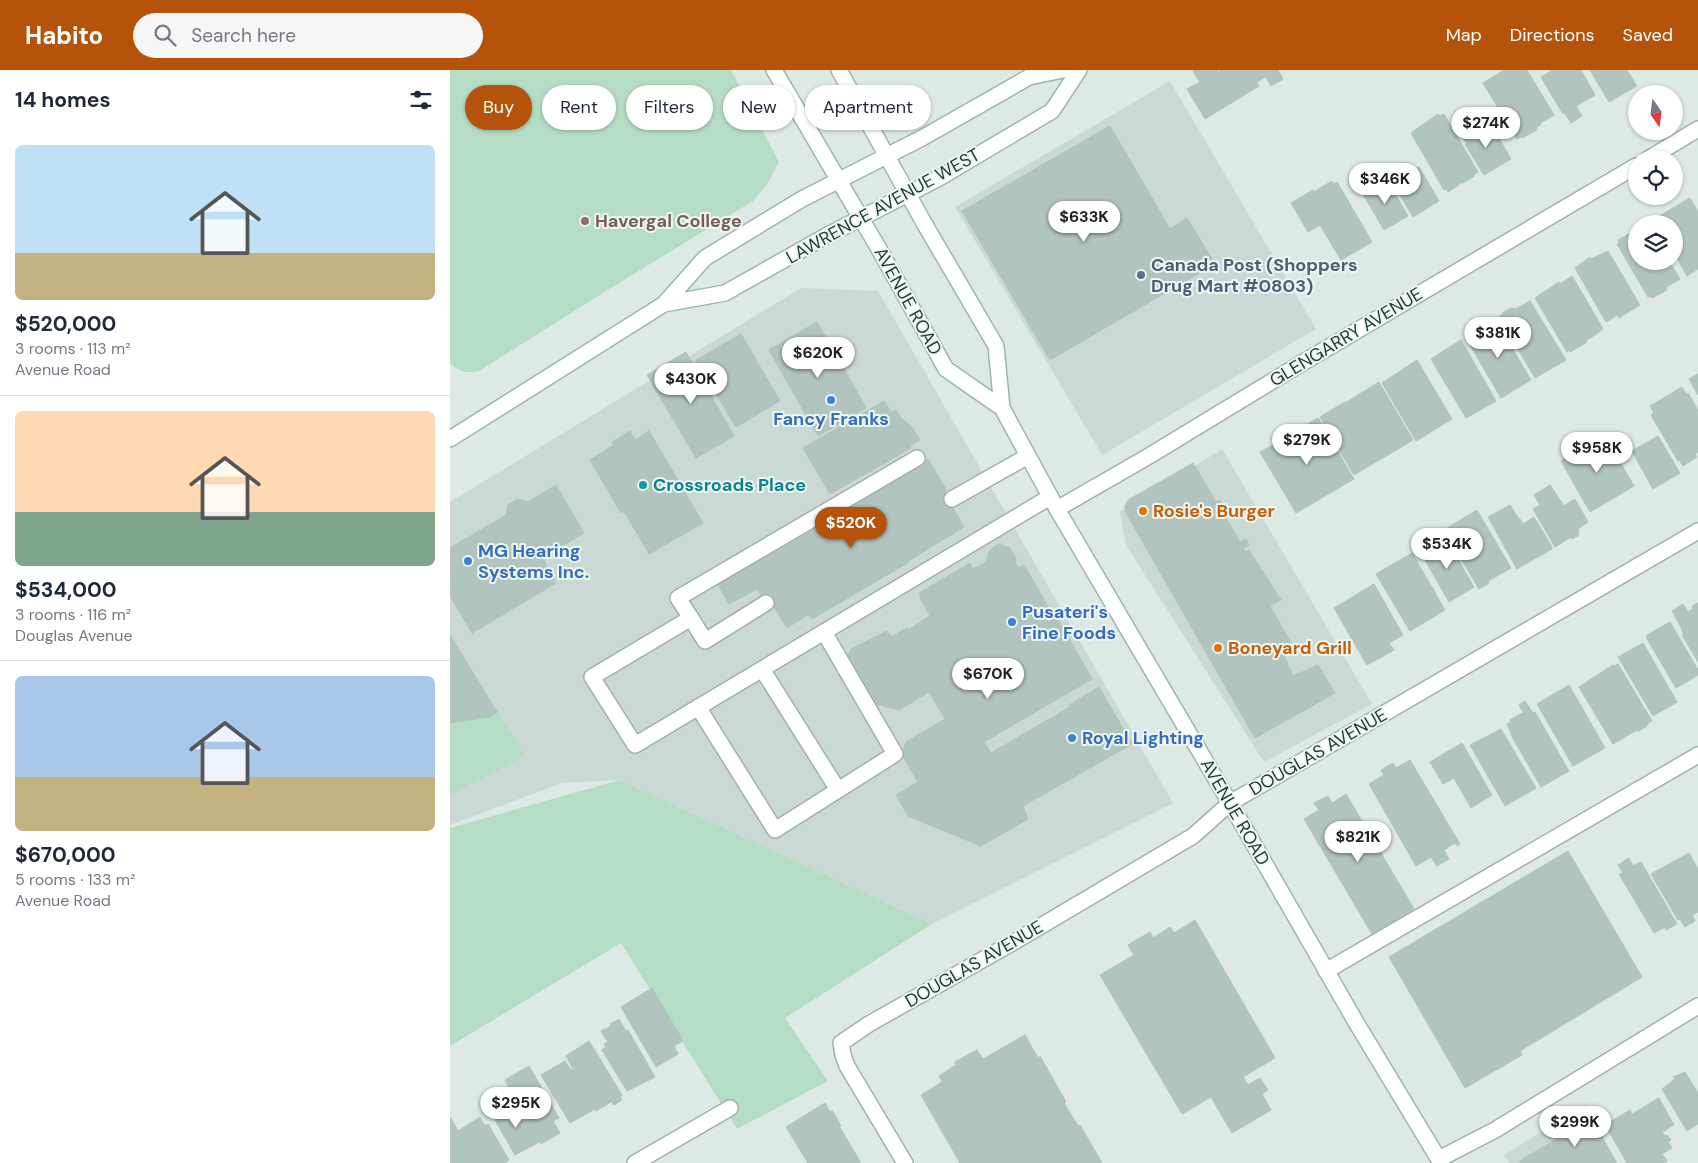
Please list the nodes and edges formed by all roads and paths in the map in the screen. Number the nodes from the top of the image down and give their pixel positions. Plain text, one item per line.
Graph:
1 (774, 70) edge
2 (839, 70) edge
3 (1063, 70) edge
4 (1079, 70) edge
5 (1698, 129) edge
6 (1663, 150) edge
7 (887, 156) junction
8 (1628, 171) edge
9 (839, 180) junction
10 (908, 194) junction
11 (861, 218) junction
12 (664, 304) junction
13 (1002, 408) junction
14 (450, 439) edge
15 (1028, 456) junction
16 (917, 458) dead end
17 (952, 499) dead end
18 (1053, 503) junction
19 (1698, 531) edge
20 (766, 603) dead end
21 (691, 618) junction
22 (824, 632) junction
23 (762, 669) junction
24 (698, 707) junction
25 (1698, 755) edge
26 (838, 790) junction
27 (1230, 803) junction
28 (1326, 971) junction
29 (1698, 1006) edge
30 (730, 1108) dead end
31 (1440, 1161) edge
32 (636, 1163) edge
33 (905, 1163) edge

1 - 9 main road, AVENUE ROAD
2 - 7 main road, AVENUE ROAD
3 - 7 main road, LAWRENCE AVENUE WEST
4 - 10 main road, LAWRENCE AVENUE WEST
5 - 6 main road
7 - 9 main road, LAWRENCE AVENUE WEST
7 - 10 main road, AVENUE ROAD
8 - 18 main road, GLENGARRY AVENUE
9 - 11 main road, AVENUE ROAD
9 - 12 main road, LAWRENCE AVENUE WEST
10 - 11 main road, LAWRENCE AVENUE WEST
10 - 13 main road, AVENUE ROAD
11 - 12 main road, LAWRENCE AVENUE WEST
11 - 13 main road, AVENUE ROAD
12 - 14 main road, LAWRENCE AVENUE WEST
13 - 15 main road, AVENUE ROAD
15 - 17 main road
15 - 18 main road, AVENUE ROAD
16 - 21 main road
18 - 22 main road, GLENGARRY AVENUE
18 - 27 main road, AVENUE ROAD
19 - 27 main road, DOUGLAS AVENUE
20 - 21 main road
21 - 24 main road, GLENGARRY AVENUE
22 - 23 main road, GLENGARRY AVENUE
22 - 26 main road
23 - 24 main road, GLENGARRY AVENUE
23 - 26 main road
24 - 26 main road
25 - 28 main road
27 - 28 main road, AVENUE ROAD
27 - 33 main road, DOUGLAS AVENUE
28 - 31 main road, AVENUE ROAD
29 - 31 main road
30 - 32 main road

